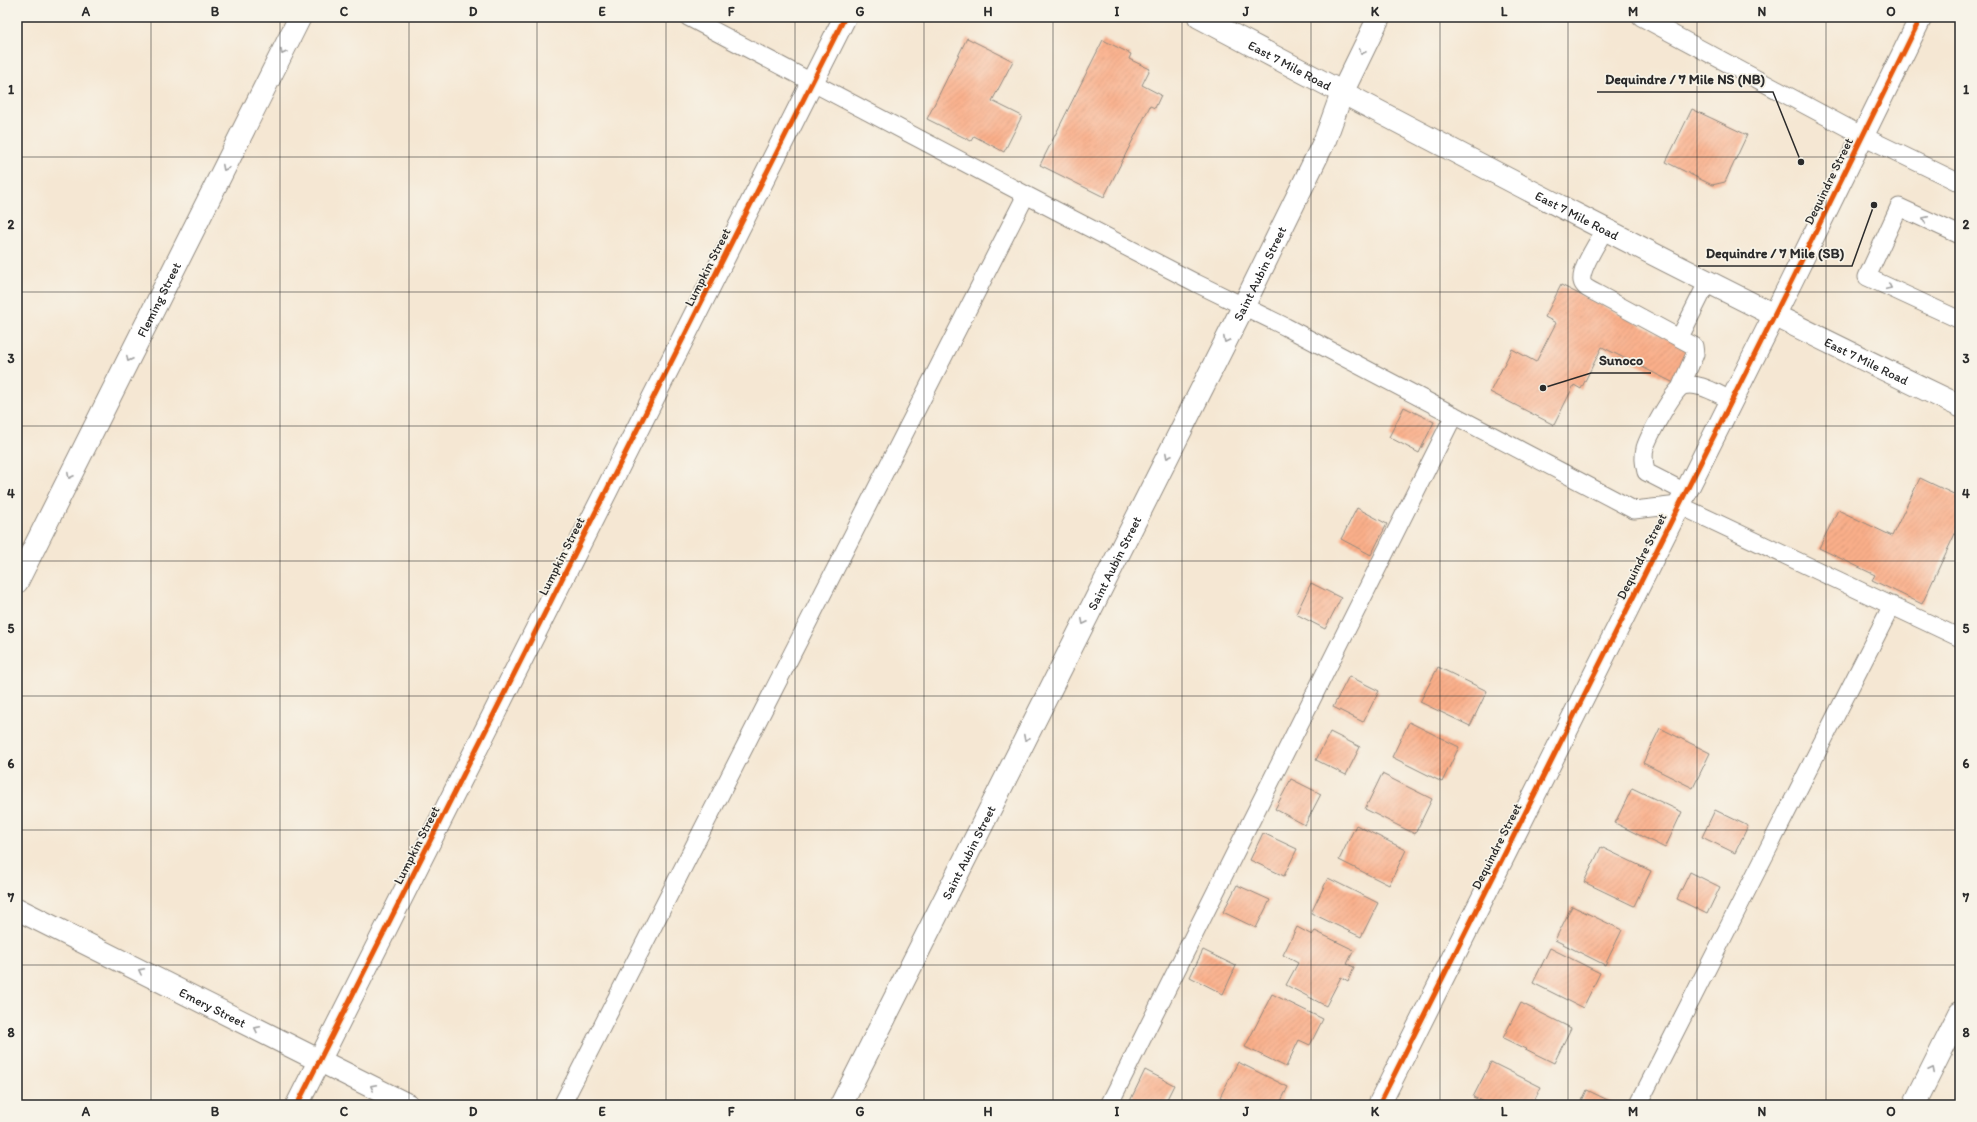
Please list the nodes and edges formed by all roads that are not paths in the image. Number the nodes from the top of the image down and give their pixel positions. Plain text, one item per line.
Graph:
1 (300, 17) edge
2 (688, 17) edge
3 (845, 17) edge
4 (1199, 17) edge
5 (1378, 17) edge
6 (1921, 17) edge
7 (1649, 19) edge
8 (812, 82) junction
9 (1342, 93) junction
10 (1863, 136) junction
11 (1960, 183) edge
12 (1026, 195) junction
13 (1605, 229) junction
14 (1960, 235) edge
15 (1708, 281) junction
16 (1244, 305) junction
17 (1774, 315) junction
18 (1960, 320) edge
19 (1680, 337) junction
20 (1681, 386) junction
21 (1731, 400) junction
22 (1960, 406) edge
23 (1454, 415) junction
24 (1682, 498) junction
25 (17, 582) edge
26 (1892, 605) junction
27 (1960, 638) edge
28 (17, 909) edge
29 (1960, 1014) edge
30 (320, 1060) junction
31 (297, 1105) edge
32 (408, 1105) edge
33 (562, 1105) edge
34 (841, 1105) edge
35 (1109, 1105) edge
36 (1379, 1105) edge
37 (1638, 1105) edge
38 (1914, 1105) edge

1 -> 25 street, Fleming Street
2 - 8 lane
3 - 8 street, Lumpkin Street
4 - 9 street, East 7 Mile Road
5 -> 9 street, Saint Aubin Street
6 - 10 street, Dequindre Street
7 - 10 lane
8 - 12 lane
8 - 30 street, Lumpkin Street
9 - 13 street, East 7 Mile Road
9 - 16 street, Saint Aubin Street
10 - 11 lane
10 - 17 street, Dequindre Street
12 - 16 lane
12 - 33 lane
13 - 15 street, East 7 Mile Road
13 - 19 lane
14 -> 18 lane
15 - 17 street, East 7 Mile Road
15 - 19 lane
16 - 23 lane
16 -> 34 street, Saint Aubin Street
17 - 21 street, Dequindre Street
17 - 22 street, East 7 Mile Road
19 - 20 lane
20 - 21 lane
20 - 24 lane
21 - 24 street, Dequindre Street
23 - 24 lane
23 - 35 lane
24 - 26 lane
24 - 36 street, Dequindre Street
26 - 27 lane
26 - 37 lane
30 -> 28 street, Emery Street
38 -> 29 street
30 - 31 street, Lumpkin Street
32 -> 30 street, Emery Street

